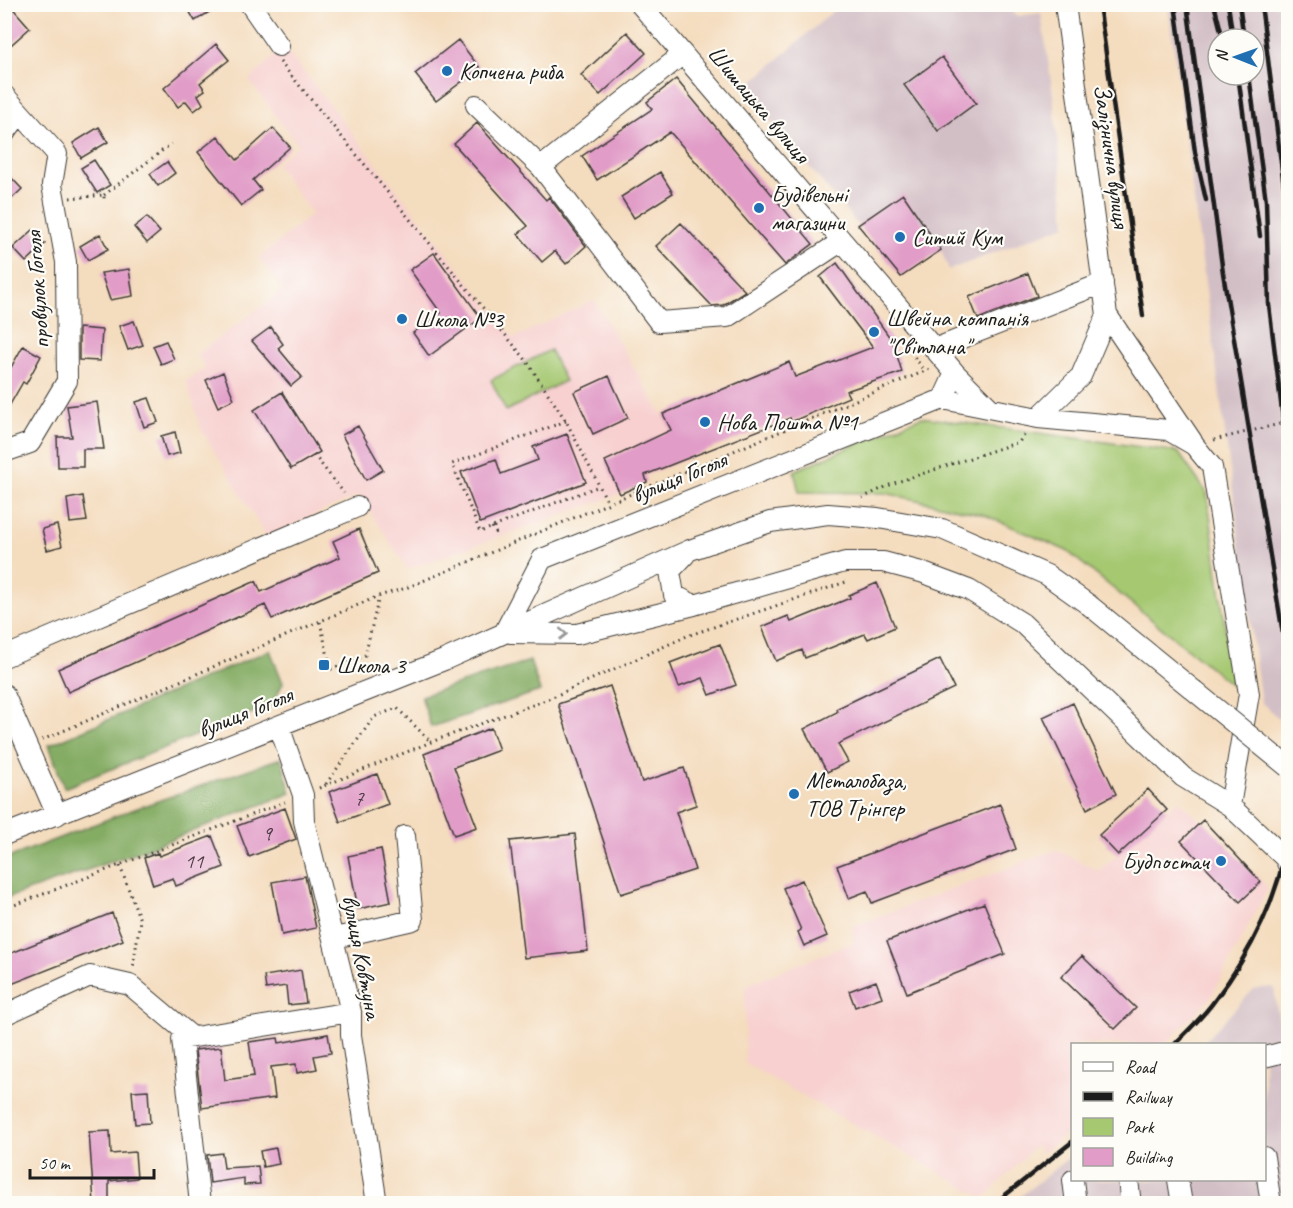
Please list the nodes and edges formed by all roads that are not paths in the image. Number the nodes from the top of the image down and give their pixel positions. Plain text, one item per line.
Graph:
1 (250, 4) edge
2 (640, 4) edge
3 (1065, 4) edge
4 (277, 51) road end
5 (683, 54) junction
6 (4, 95) edge
7 (476, 105) dead end
8 (20, 113) junction
9 (4, 134) edge
10 (541, 167) junction
11 (842, 241) junction
12 (1103, 284) junction
13 (1107, 315) junction
14 (945, 362) junction
15 (943, 399) junction
16 (991, 409) junction
17 (1038, 418) junction
18 (1194, 445) junction
19 (4, 452) edge
20 (352, 509) road end
21 (690, 549) junction
22 (542, 559) junction
23 (568, 604) junction
24 (694, 605) junction
25 (504, 633) junction
26 (4, 657) edge
27 (4, 694) edge
28 (279, 726) junction
29 (1288, 767) edge
30 (1230, 806) junction
31 (57, 815) junction
32 (4, 835) edge
33 (405, 836) dead end
34 (1288, 865) edge
35 (335, 938) junction
36 (351, 1012) junction
37 (4, 1015) edge
38 (192, 1037) junction
39 (1288, 1051) edge
40 (1266, 1056) edge
41 (1266, 1170) edge
42 (1073, 1181) edge
43 (1128, 1181) edge
44 (1178, 1181) edge
45 (200, 1203) edge
46 (377, 1203) edge
47 (1076, 1203) edge
48 (1131, 1203) edge
49 (1182, 1203) edge
50 (1271, 1203) edge

1 - 4 street
2 - 5 street, Шишацька вулиця
3 - 12 street, Залізнична вулиця
5 - 10 street
5 - 11 street, Шишацька вулиця
6 - 8 street, провулок Гоголя
7 - 10 street
8 - 9 street
8 - 19 street, провулок Гоголя
10 - 11 street
11 - 14 street, Шишацька вулиця
12 - 13 street, Залізнична вулиця
12 - 14 street
13 - 17 street
13 - 18 street, Залізнична вулиця
14 - 15 street
14 - 16 street, Шишацька вулиця
15 - 16 street
15 - 22 street, вулиця Гоголя
16 - 17 street
17 - 18 street
18 - 30 street, Залізнична вулиця
20 - 26 street
21 - 23 street, вулиця Гоголя
21 - 24 street, вулиця Гоголя
21 - 29 street, вулиця Гоголя, bridge
22 - 23 street
22 - 25 street
23 - 25 street, вулиця Гоголя
25 -> 24 street, вулиця Гоголя
24 - 30 street
25 - 28 street, вулиця Гоголя
27 - 31 street
28 - 31 street, вулиця Гоголя
28 - 35 street, вулиця Ковтуна
30 - 34 street
31 - 32 street, вулиця Гоголя
33 - 35 street
35 - 36 street, вулиця Ковтуна
36 - 38 street
36 - 46 street, вулиця Ковтуна
37 - 38 street
38 - 45 street
39 - 40 street
41 - 50 street
42 - 47 street
43 - 48 street
44 - 49 street

